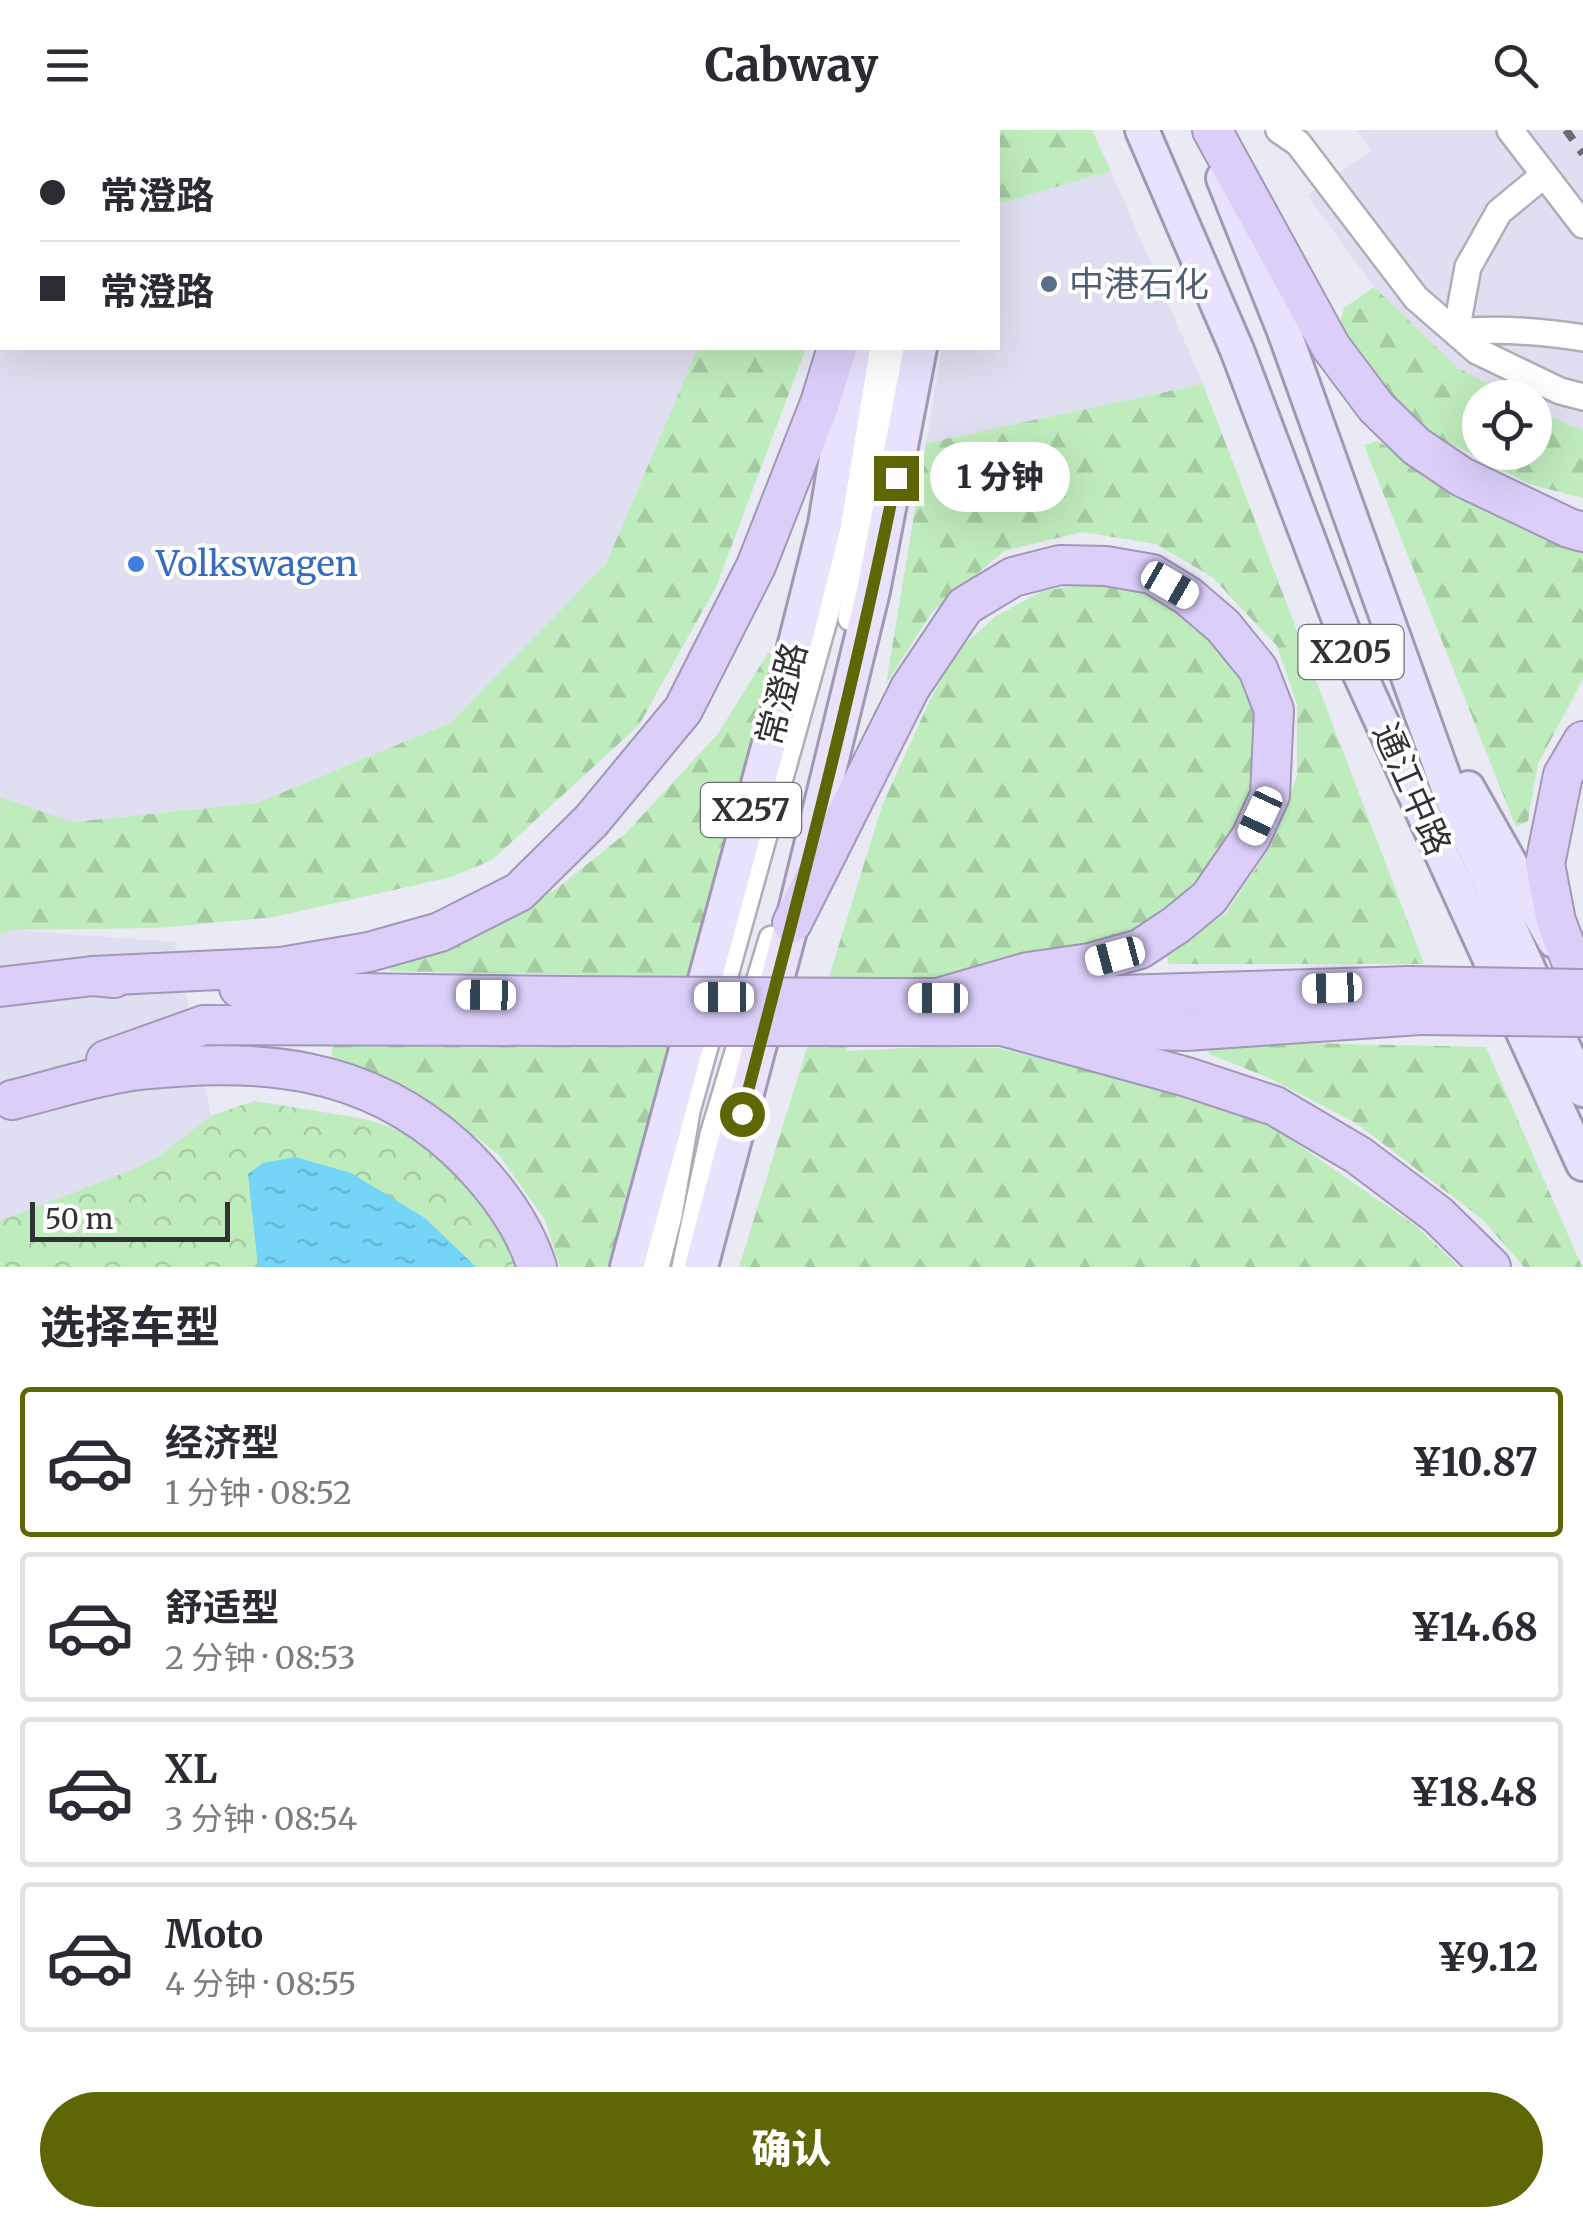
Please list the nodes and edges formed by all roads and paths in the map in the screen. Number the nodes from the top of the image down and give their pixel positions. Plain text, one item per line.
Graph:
1 (1142, 130) edge
2 (1204, 130) edge
3 (1212, 130) edge
4 (1279, 130) edge
5 (1510, 130) edge
6 (1544, 175) junction
7 (1583, 225) edge
8 (1456, 332) junction
9 (1583, 338) edge
10 (836, 350) edge
11 (854, 350) edge
12 (878, 350) edge
13 (901, 350) edge
14 (920, 350) edge
15 (1583, 397) edge
16 (1583, 532) edge
17 (1393, 632) junction
18 (1583, 741) edge
19 (792, 923) junction
20 (93, 976) junction
21 (0, 986) edge
22 (1583, 991) edge
23 (938, 998) junction
24 (1414, 1001) junction
25 (559, 1011) junction
26 (878, 1012) junction
27 (1583, 1017) edge
28 (1002, 1026) junction
29 (1583, 1090) edge
30 (6, 1102) edge
31 (1583, 1164) edge
32 (537, 1267) edge
33 (627, 1267) edge
34 (656, 1267) edge
35 (685, 1267) edge
36 (702, 1267) edge
37 (1491, 1267) edge

1 - 31 main road, 通江中路 / X205
2 - 17 main road, 通江中路 / X205
3 - 16 highway
4 - 8 lane
5 - 6 lane
6 - 7 lane
6 - 8 lane
8 - 9 lane
8 - 15 lane
10 - 20 highway
11 - 33 main road, 常澄路 / X257
12 - 34 lane
13 - 35 lane
14 - 19 main road, 常澄路 / X257
17 - 22 main road
17 - 29 main road, 通江中路 / X205
18 - 22 highway
19 - 23 highway
19 - 36 main road, 常澄路 / X257
20 - 21 highway
20 - 25 highway
22 - 24 highway, bridge
23 - 24 highway
23 - 26 highway
24 - 27 highway, bridge
24 - 28 highway
25 - 26 highway, bridge
25 - 30 highway
26 - 28 highway
28 - 37 highway
30 - 32 highway

